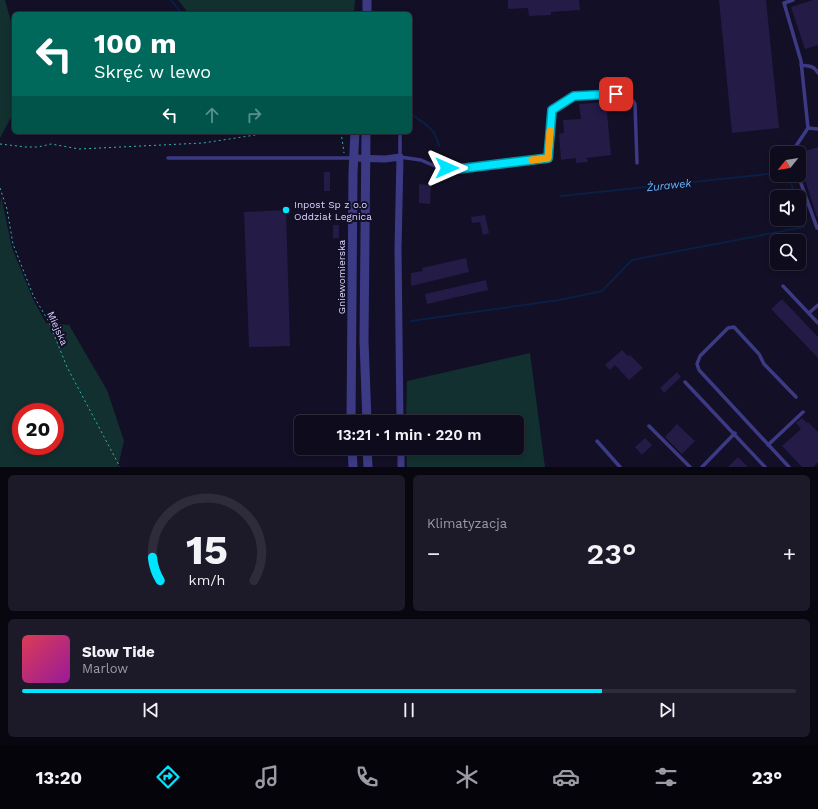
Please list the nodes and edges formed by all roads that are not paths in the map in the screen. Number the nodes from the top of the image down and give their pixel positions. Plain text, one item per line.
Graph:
1 (367, 0) edge
2 (793, 0) edge
3 (367, 12) edge
4 (802, 65) junction
5 (818, 73) edge
6 (808, 128) junction
7 (818, 129) edge
8 (355, 134) edge
9 (366, 134) edge
10 (400, 134) edge
11 (796, 146) edge
12 (400, 157) junction
13 (168, 158) dead end
14 (349, 158) junction
15 (365, 159) junction
16 (637, 163) dead end
17 (801, 182) edge
18 (818, 227) edge
19 (783, 286) dead end
20 (818, 305) edge
21 (808, 313) junction
22 (818, 323) edge
23 (685, 382) dead end
24 (796, 397) dead end
25 (803, 412) dead end
26 (351, 415) edge
27 (366, 415) edge
28 (400, 415) edge
29 (649, 426) dead end
30 (735, 434) junction
31 (597, 441) dead end
32 (768, 445) junction
33 (352, 455) edge
34 (367, 455) edge
35 (401, 455) edge
36 (353, 467) edge
37 (368, 467) edge
38 (401, 467) edge
39 (620, 467) edge
40 (690, 467) edge
41 (702, 467) edge
42 (766, 467) edge
43 (789, 467) edge

1 - 3 street
2 - 4 lane
4 - 5 lane
4 - 6 lane
6 - 7 lane
6 - 11 lane
8 - 14 street, Gniewomierska
9 - 15 street
10 - 12 lane
12 - 15 street
12 - 16 lane
12 - 28 street
13 - 14 lane
14 - 15 street
14 - 26 street, Gniewomierska
15 - 27 street
17 - 18 lane
19 - 21 lane
20 - 21 lane
21 - 22 lane
23 - 30 lane
24 - 32 lane
25 - 32 lane
29 - 40 lane
30 - 41 lane
30 - 42 lane
31 - 39 lane
32 - 43 lane
33 - 36 street
34 - 37 street
35 - 38 street

